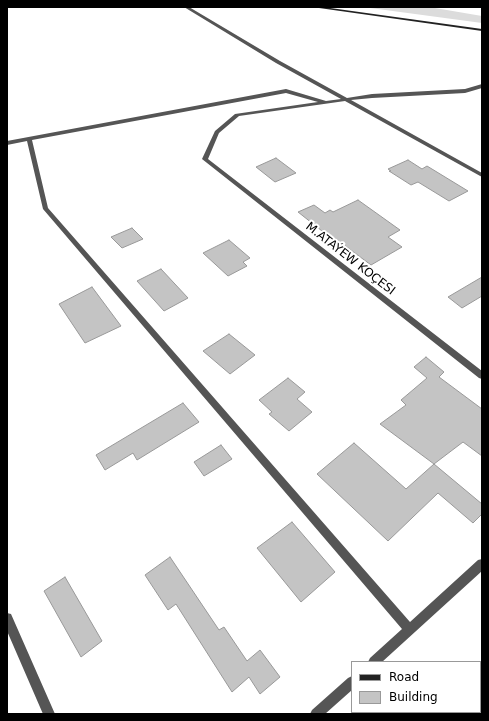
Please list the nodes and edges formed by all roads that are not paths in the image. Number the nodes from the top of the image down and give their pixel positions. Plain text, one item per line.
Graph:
1 (186, 7) edge
2 (314, 7) edge
3 (482, 30) edge
4 (482, 86) edge
5 (347, 100) junction
6 (327, 103) junction
7 (29, 139) junction
8 (7, 143) edge
9 (482, 175) edge
10 (482, 376) edge
11 (482, 564) edge
12 (7, 618) edge
13 (410, 630) junction
14 (375, 661) edge
15 (351, 683) edge
16 (49, 714) edge
17 (316, 714) edge

1 - 5 street
2 - 3 main road
4 - 5 street
5 - 6 street
5 - 9 street
6 - 7 street
6 - 10 street, M.ATAÝEW KOÇESI
7 - 8 street
7 - 13 street
11 - 13 street
12 - 16 street
13 - 14 street
15 - 17 street

